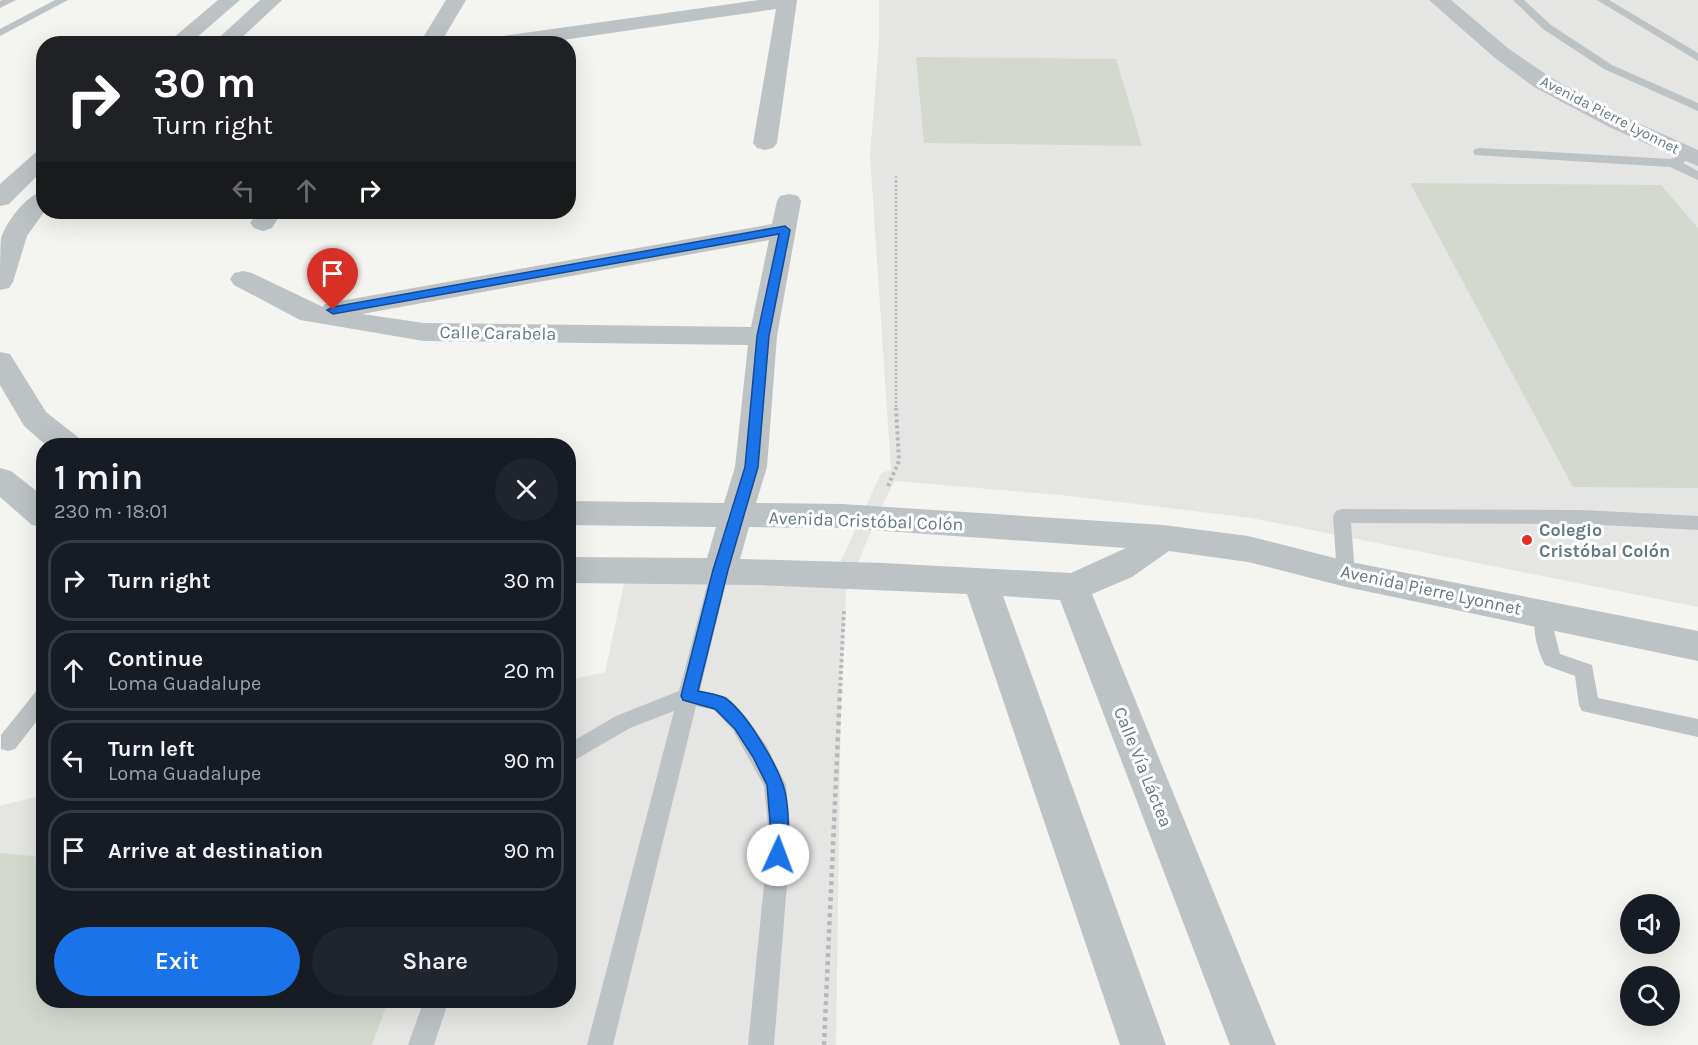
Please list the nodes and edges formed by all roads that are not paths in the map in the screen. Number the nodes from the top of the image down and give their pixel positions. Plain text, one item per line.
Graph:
1 (11, 0) edge
2 (63, 0) edge
3 (230, 0) edge
4 (272, 0) edge
5 (456, 0) edge
6 (1438, 0) edge
7 (1518, 0) edge
8 (1602, 0) edge
9 (786, 1) edge
10 (0, 5) edge
11 (0, 33) edge
12 (186, 36) edge
13 (231, 36) edge
14 (434, 36) edge
15 (576, 40) edge
16 (1698, 58) edge
17 (1698, 107) edge
18 (765, 143) dead end
19 (1479, 152) dead end
20 (1687, 159) edge
21 (36, 163) edge
22 (1698, 176) edge
23 (0, 199) edge
24 (789, 201) dead end
25 (36, 206) edge
26 (785, 230) junction
27 (243, 279) dead end
28 (0, 282) edge
29 (310, 314) junction
30 (763, 336) junction
31 (0, 361) edge
32 (58, 438) edge
33 (0, 479) edge
34 (36, 509) edge
35 (576, 513) edge
36 (737, 516) junction
37 (1698, 523) edge
38 (1163, 538) junction
39 (576, 570) edge
40 (720, 570) junction
41 (1346, 574) junction
42 (980, 581) junction
43 (1072, 587) junction
44 (1545, 614) junction
45 (1698, 646) edge
46 (689, 696) junction
47 (36, 707) edge
48 (1698, 728) edge
49 (9, 742) dead end
50 (576, 750) edge
51 (433, 1008) edge
52 (421, 1045) edge
53 (600, 1045) edge
54 (761, 1045) edge
55 (1143, 1045) edge
56 (1253, 1045) edge

1 - 10 lane
2 - 11 lane
3 - 12 street
4 - 13 street
5 - 14 street
6 - 20 street, Avenida Pierre Lyonnet
7 - 17 lane
8 - 16 lane
9 - 15 street
9 - 18 street
19 - 20 lane
20 - 22 lane
21 - 23 street
24 - 26 street
25 - 28 street
26 - 29 street
26 - 30 street
27 - 29 street, Calle Carabela
29 - 30 street, Calle Carabela
30 - 36 street
31 - 32 street
33 - 34 street
35 - 36 street, Avenida Cristóbal Colón
36 - 38 street, Avenida Cristóbal Colón
36 - 40 street
37 - 41 lane
38 - 41 street, Avenida Pierre Lyonnet
38 - 43 street
39 - 40 street
40 - 42 street
40 - 46 lane
41 - 44 street, Avenida Pierre Lyonnet
42 - 43 street
42 - 55 street
43 - 56 street, Calle Vía Láctea
44 - 45 street, Avenida Pierre Lyonnet
44 - 48 lane
46 - 50 lane
46 - 53 lane
46 - 54 lane
47 - 49 lane
51 - 52 lane

